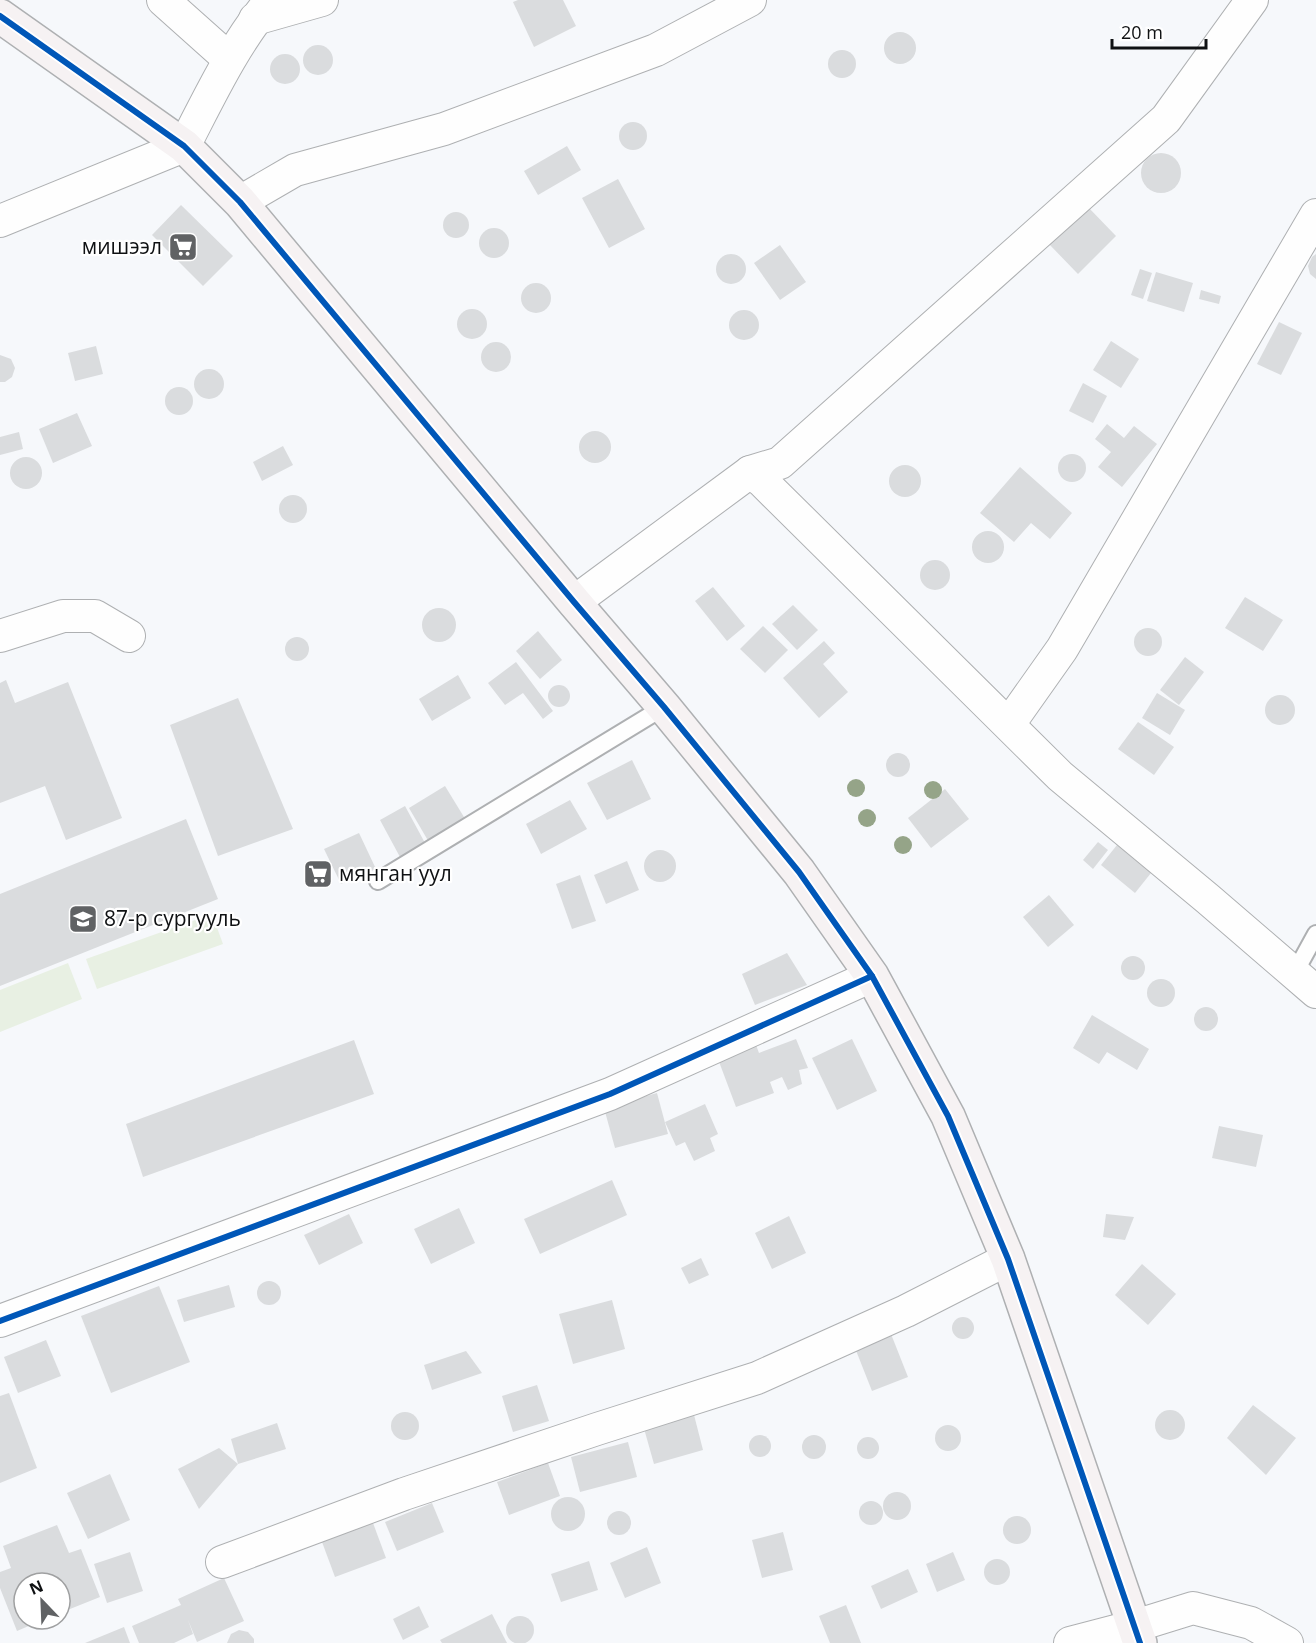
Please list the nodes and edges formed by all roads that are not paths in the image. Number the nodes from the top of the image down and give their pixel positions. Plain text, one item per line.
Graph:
1 (163, 0) edge
2 (322, 0) edge
3 (750, 0) edge
4 (1252, 0) edge
5 (263, 9) edge
6 (0, 16) edge
7 (229, 59) junction
8 (184, 146) junction
9 (240, 202) junction
10 (1316, 215) edge
11 (0, 221) edge
12 (750, 472) junction
13 (574, 602) junction
14 (0, 636) edge
15 (129, 636) dead end
16 (664, 707) junction
17 (1010, 724) junction
18 (378, 881) dead end
19 (1316, 934) edge
20 (872, 976) junction
21 (1305, 983) edge
22 (1008, 1259) junction
23 (0, 1321) edge
24 (222, 1562) dead end
25 (1137, 1635) edge
26 (1070, 1643) edge
27 (1287, 1643) edge

1 - 7 street
2 - 5 street
3 - 9 street
4 - 12 street
5 - 7 street
6 - 8 street
7 - 8 street
8 - 9 street
8 - 11 street
9 - 13 street
10 - 17 street
12 - 13 street
12 - 17 street
13 - 16 street
14 - 15 street
16 - 18 lane
16 - 20 street
17 - 21 street
19 - 21 lane
20 - 22 street
20 - 23 street
22 - 24 street
22 - 25 street
25 - 26 street
25 - 27 street

